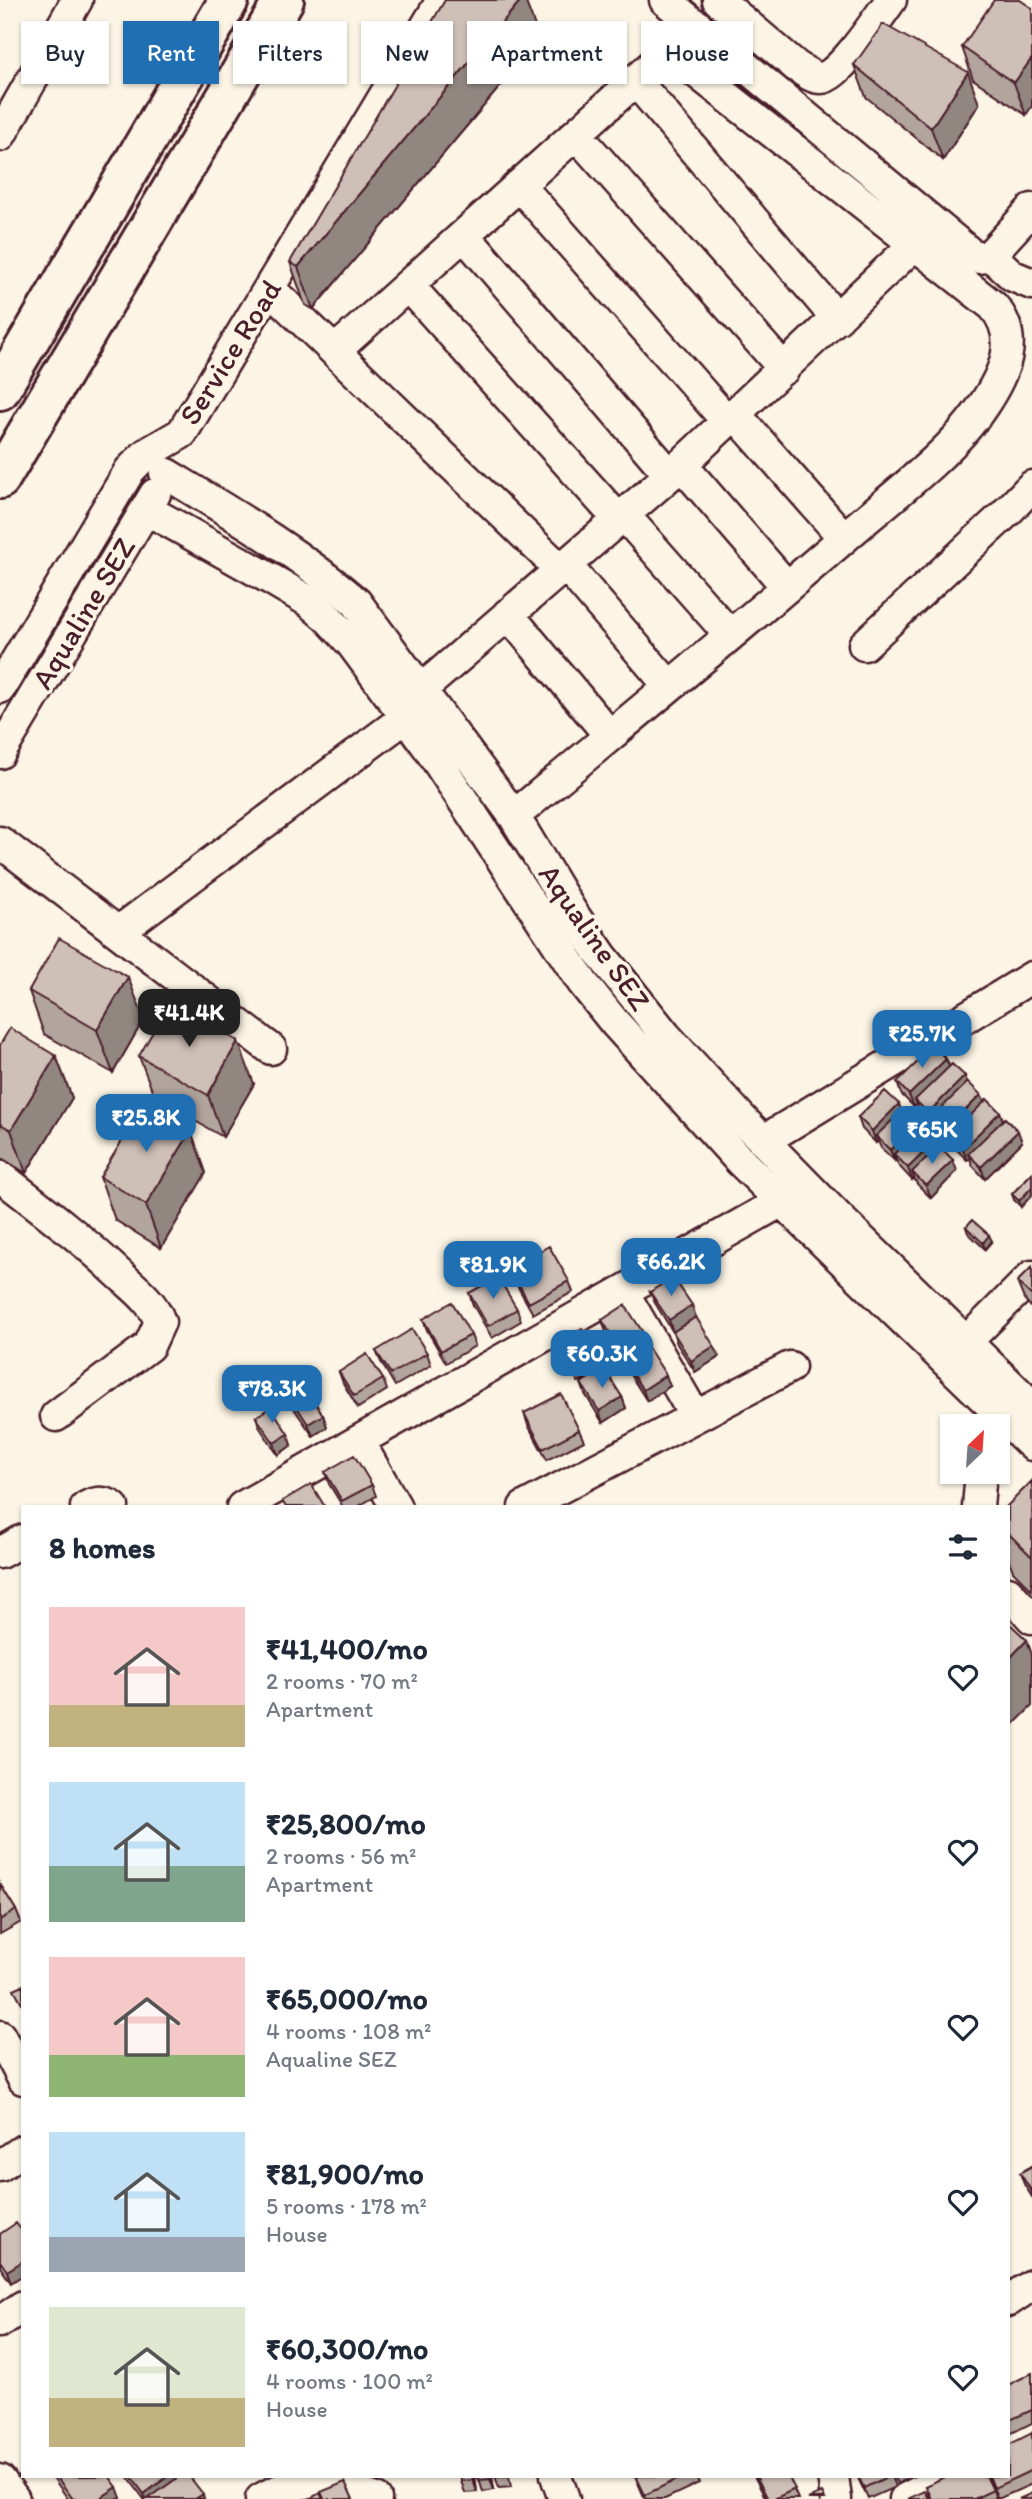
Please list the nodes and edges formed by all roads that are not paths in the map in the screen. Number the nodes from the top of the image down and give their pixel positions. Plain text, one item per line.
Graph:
1 (76, 0) edge
2 (229, 0) edge
3 (284, 0) edge
4 (442, 0) edge
5 (666, 0) edge
6 (718, 0) edge
7 (891, 0) edge
8 (692, 21) edge
9 (753, 72) edge
10 (641, 75) edge
11 (635, 80) junction
12 (711, 84) edge
13 (576, 134) junction
14 (0, 136) edge
15 (519, 185) junction
16 (1032, 209) edge
17 (464, 235) junction
18 (914, 245) junction
19 (990, 255) junction
20 (1032, 284) edge
21 (408, 285) junction
22 (270, 289) junction
23 (837, 319) junction
24 (336, 350) junction
25 (784, 369) junction
26 (0, 390) edge
27 (731, 418) junction
28 (182, 433) junction
29 (676, 470) junction
30 (165, 473) junction
31 (0, 479) edge
32 (1032, 486) edge
33 (146, 509) junction
34 (622, 518) junction
35 (844, 538) junction
36 (563, 567) junction
37 (787, 587) junction
38 (508, 614) junction
39 (730, 635) junction
40 (864, 645) dead end
41 (669, 686) junction
42 (0, 688) edge
43 (422, 689) junction
44 (406, 717) junction
45 (610, 736) junction
46 (0, 753) edge
47 (514, 816) junction
48 (0, 842) edge
49 (118, 932) junction
50 (1032, 977) edge
51 (271, 1049) dead end
52 (763, 1141) junction
53 (0, 1176) edge
54 (782, 1202) junction
55 (1032, 1276) edge
56 (622, 1292) junction
57 (966, 1342) junction
58 (790, 1367) dead end
59 (1032, 1406) edge
60 (987, 1414) edge
61 (56, 1416) dead end
62 (695, 1416) junction
63 (1010, 1430) edge
64 (359, 1443) junction
65 (1032, 1445) edge
66 (980, 1484) edge
67 (90, 1505) edge
68 (110, 1505) edge
69 (246, 1505) edge
70 (395, 1505) edge
71 (528, 1505) edge
72 (978, 1505) edge
73 (21, 1541) edge
74 (0, 1553) edge
75 (1010, 1594) edge
76 (1032, 1618) edge
77 (0, 2036) edge
78 (21, 2075) edge
79 (21, 2151) edge
80 (0, 2166) edge
81 (1032, 2285) edge
82 (1010, 2300) edge
83 (21, 2307) edge
84 (0, 2322) edge
85 (119, 2478) edge
86 (832, 2478) edge
87 (945, 2478) edge
88 (0, 2480) edge
89 (14, 2499) edge
90 (128, 2499) edge
91 (261, 2499) edge
92 (376, 2499) edge
93 (836, 2499) edge
94 (905, 2499) edge

1 - 14 street
2 - 26 main road
3 - 31 main road
4 - 22 street, Service Road
5 - 8 street
6 - 7 street
9 - 19 street
10 - 11 street
11 - 13 street
11 - 23 street
12 - 18 street
13 - 15 street
13 - 25 street
15 - 17 street
15 - 27 street
16 - 19 street
17 - 21 street
17 - 29 street
18 - 23 street
18 - 35 street
19 - 20 street
21 - 24 street
21 - 34 street
22 - 24 street
22 - 28 street, Service Road
23 - 25 street
24 - 36 street
25 - 27 street
27 - 29 street
27 - 35 street
28 - 30 street, Aqualine SEZ
28 - 42 street, Service Road
29 - 34 street
29 - 37 street
30 - 33 street, Aqualine SEZ
30 - 43 street, Aqualine SEZ
32 - 40 street
33 - 44 street
33 - 46 street, Aqualine SEZ
34 - 36 street
34 - 39 street
35 - 37 street
36 - 38 street
36 - 41 street
37 - 39 street
38 - 43 street
38 - 45 street
39 - 41 street
41 - 45 street
43 - 47 street, Aqualine SEZ
44 - 49 street
44 - 54 street
45 - 47 street
47 - 52 street, Aqualine SEZ
48 - 49 street
49 - 51 street
50 - 52 street
52 - 57 street, Aqualine SEZ
53 - 61 street
54 - 56 street
54 - 60 street
55 - 57 street
56 - 62 street
56 - 64 street
57 - 59 street, Aqualine SEZ
58 - 62 street
62 - 71 street
63 - 65 street
64 - 69 street
64 - 70 street
66 - 72 street
67 - 68 street
73 - 74 street
75 - 76 street
77 - 78 street
79 - 80 street
81 - 82 street
83 - 84 street
85 - 90 street
86 - 93 street
87 - 94 street
88 - 89 street
91 - 92 street

